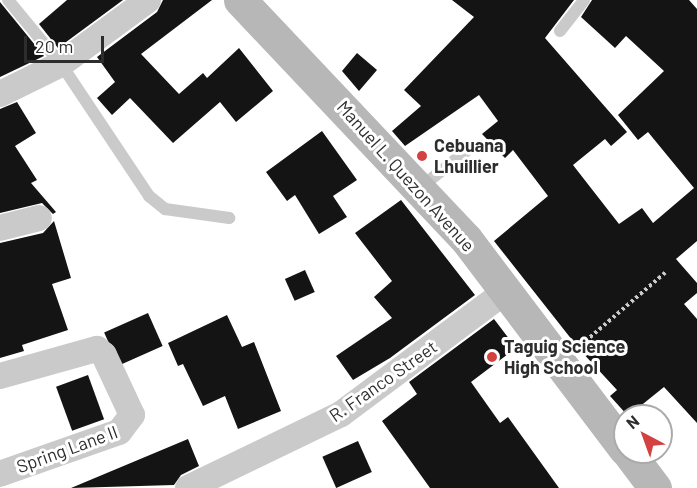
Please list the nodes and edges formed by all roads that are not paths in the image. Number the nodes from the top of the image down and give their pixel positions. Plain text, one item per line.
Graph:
1 (8, 0) edge
2 (148, 0) edge
3 (240, 0) edge
4 (584, 0) edge
5 (560, 31) dead end
6 (61, 64) junction
7 (0, 94) edge
8 (470, 148) dead end
9 (421, 187) junction
10 (39, 218) dead end
11 (230, 218) dead end
12 (0, 228) edge
13 (506, 291) junction
14 (0, 376) edge
15 (613, 433) edge
16 (637, 464) edge
17 (0, 474) edge
18 (188, 488) edge
19 (655, 488) edge

1 - 6 lane
2 - 6 street
3 - 9 main road, Manuel L. Quezon Avenue
4 - 5 lane
6 - 7 street
6 - 11 lane
8 - 9 lane
9 - 13 main road, Manuel L. Quezon Avenue
10 - 12 street
13 - 15 main road, Manuel L. Quezon Avenue
13 - 18 street, R. Franco Street
14 - 17 street, Spring Lane II
16 - 19 main road, Manuel L. Quezon Avenue

